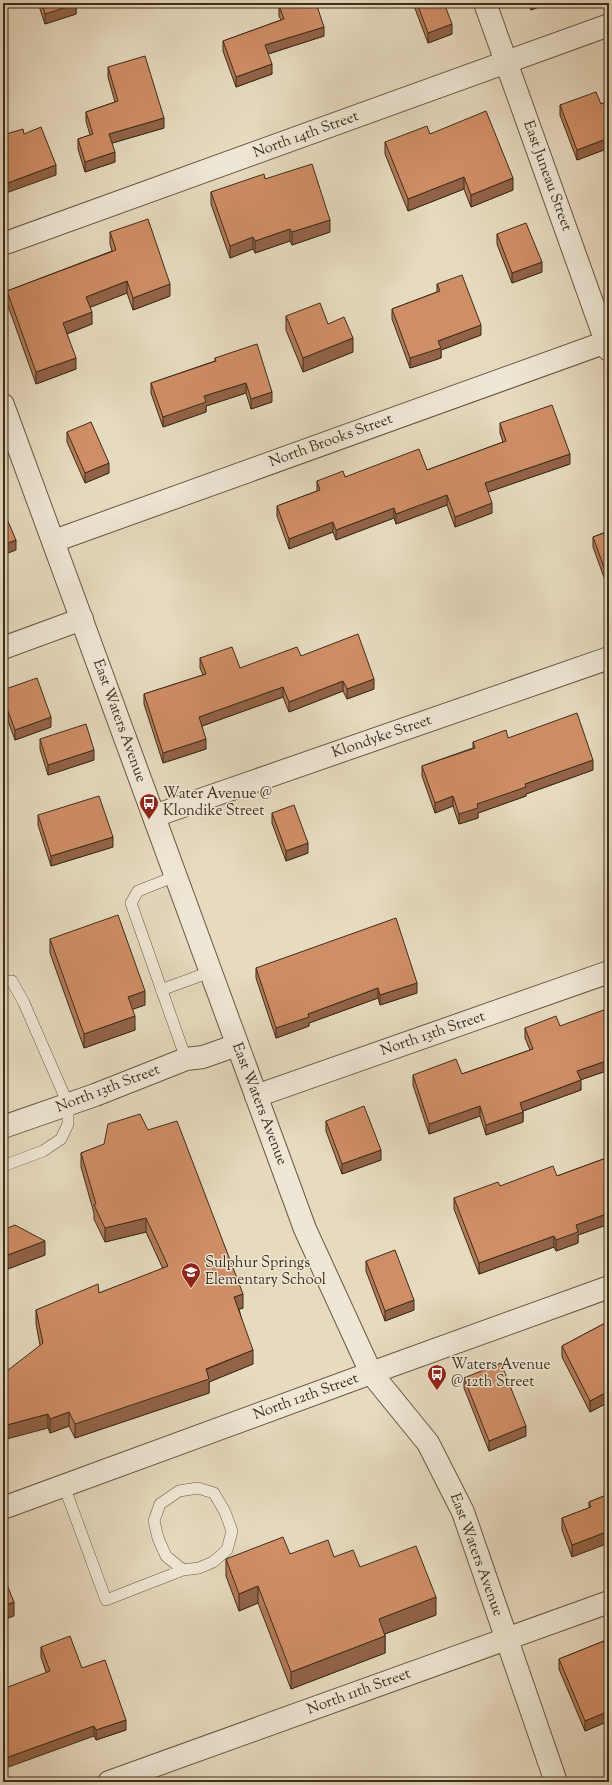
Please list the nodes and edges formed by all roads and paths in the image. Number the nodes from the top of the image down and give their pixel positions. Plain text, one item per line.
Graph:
1 (485, 3) edge
2 (609, 25) edge
3 (506, 63) junction
4 (3, 244) edge
5 (608, 345) edge
6 (3, 405) edge
7 (54, 541) junction
8 (82, 619) junction
9 (3, 648) edge
10 (609, 658) edge
11 (154, 816) junction
12 (176, 876) junction
13 (210, 972) junction
14 (609, 972) edge
15 (3, 981) edge
16 (161, 990) junction
17 (237, 1045) junction
18 (186, 1059) junction
19 (256, 1096) junction
20 (68, 1104) junction
21 (3, 1127) edge
22 (3, 1166) edge
23 (609, 1287) edge
24 (371, 1373) junction
25 (64, 1486) junction
26 (3, 1508) edge
27 (183, 1570) junction
28 (609, 1602) edge
29 (506, 1639) junction
30 (109, 1782) edge
31 (556, 1782) edge

1 - 3 street, East Juneau Street
2 - 3 street, North 14th Street
3 - 4 street, North 14th Street
3 - 5 street, East Juneau Street
5 - 7 street, North Brooks Street
6 - 7 street, East Waters Avenue
7 - 8 street, East Waters Avenue
8 - 9 street
8 - 11 street, East Waters Avenue
10 - 11 street, Klondyke Street
11 - 12 street, East Waters Avenue
12 - 13 street, East Waters Avenue
12 - 16 lane
13 - 16 lane
13 - 17 street, East Waters Avenue
14 - 19 street, North 13th Street
15 - 20 lane
16 - 18 lane
17 - 18 street, North 13th Street
17 - 19 street, East Waters Avenue
18 - 20 street, North 13th Street
19 - 24 street, East Waters Avenue
20 - 21 street, North 13th Street
20 - 22 lane
23 - 24 street, North 12th Street
24 - 25 street, North 12th Street
24 - 29 street, East Waters Avenue
25 - 26 street, North 12th Street
25 - 27 lane
27 - 27 lane
28 - 29 street, North 11th Street
29 - 30 street, North 11th Street
29 - 31 street, East Waters Avenue

